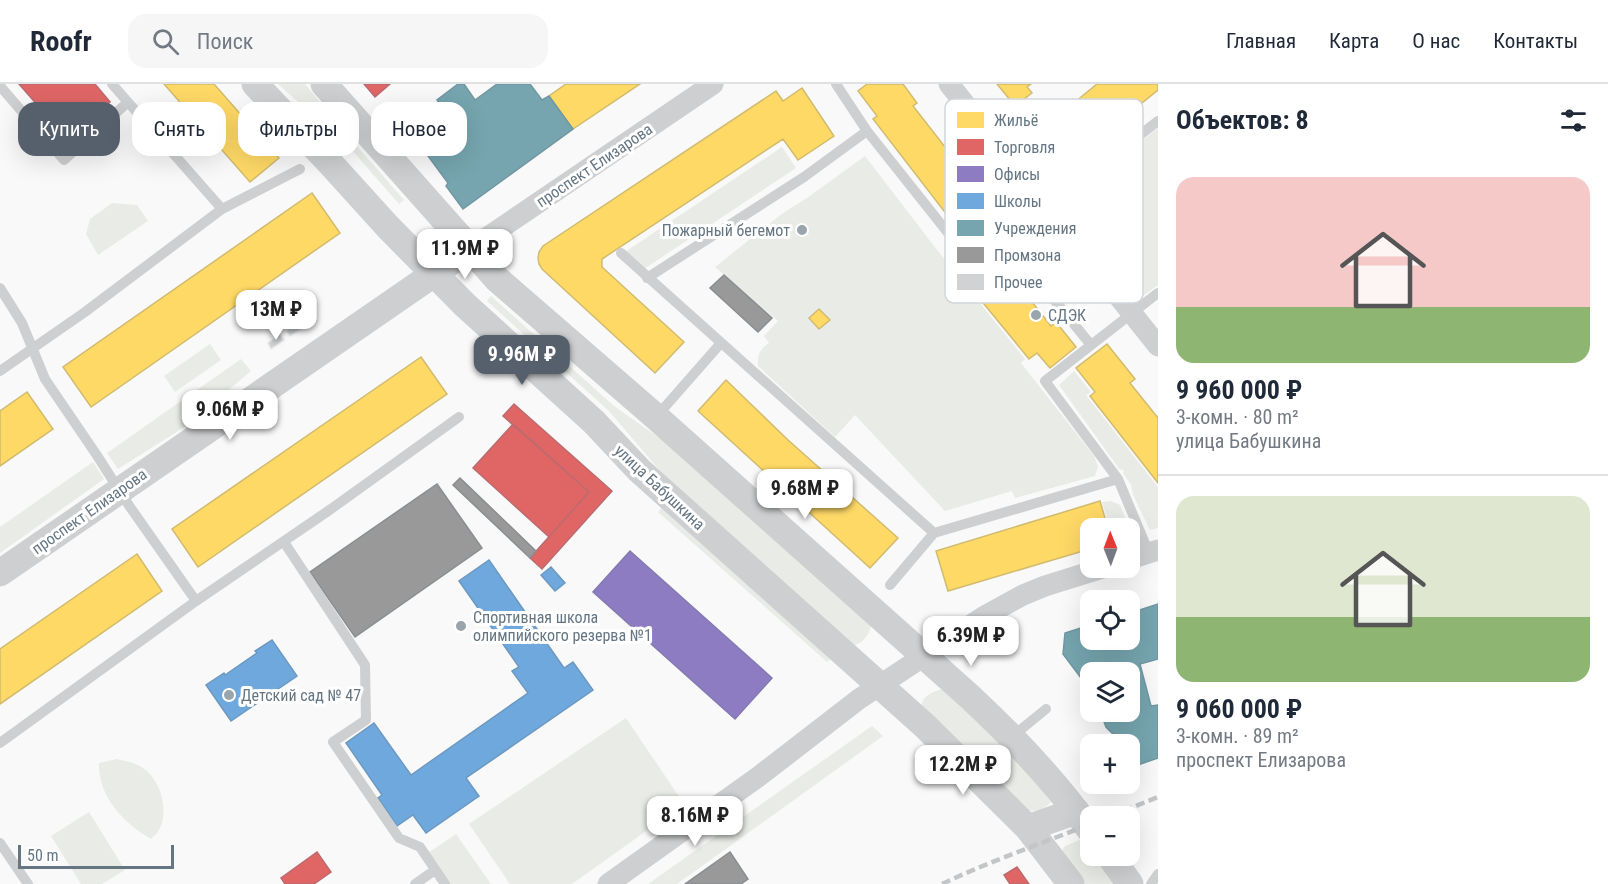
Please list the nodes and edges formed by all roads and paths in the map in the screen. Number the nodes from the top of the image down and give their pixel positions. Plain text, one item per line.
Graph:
1 (112, 84) edge
2 (255, 84) edge
3 (324, 84) edge
4 (713, 84) edge
5 (836, 84) edge
6 (950, 84) edge
7 (0, 86) edge
8 (962, 99) edge
9 (128, 102) junction
10 (1158, 121) edge
11 (867, 131) junction
12 (1143, 133) edge
13 (300, 169) dead end
14 (222, 209) junction
15 (945, 229) edge
16 (470, 249) junction
17 (621, 254) dead end
18 (434, 273) junction
19 (647, 278) junction
20 (0, 288) edge
21 (1158, 293) edge
22 (1057, 303) edge
23 (1124, 303) edge
24 (1132, 313) junction
25 (721, 344) junction
26 (1091, 345) junction
27 (1158, 346) edge
28 (32, 349) junction
29 (0, 371) edge
30 (459, 417) dead end
31 (656, 417) junction
32 (1118, 479) junction
33 (119, 490) junction
34 (934, 533) junction
35 (284, 542) junction
36 (1146, 554) edge
37 (0, 573) edge
38 (1080, 575) edge
39 (890, 585) dead end
40 (196, 602) junction
41 (924, 656) junction
42 (880, 686) junction
43 (1046, 709) dead end
44 (1012, 737) junction
45 (0, 743) edge
46 (1080, 816) edge
47 (1080, 820) edge
48 (1028, 828) junction
49 (0, 843) edge
50 (1117, 866) edge
51 (435, 870) junction
52 (1158, 874) edge
53 (28, 884) edge
54 (415, 884) edge
55 (445, 884) edge
56 (608, 884) edge
57 (1071, 884) edge
58 (1130, 884) edge
59 (1151, 884) edge

1 - 9 lane
2 - 18 street, улица Бабушкина
3 - 16 street
4 - 16 street, проспект Елизарова
5 - 11 lane
6 - 8 street
7 - 9 lane
9 - 14 lane
10 - 12 lane
11 - 15 lane
11 - 19 lane
13 - 14 lane
14 - 28 lane
16 - 18 street, проспект Елизарова
16 - 31 street
17 - 19 lane
18 - 33 street, проспект Елизарова
18 - 42 street, улица Бабушкина
19 - 25 lane
20 - 28 lane
21 - 24 lane
22 - 26 lane
23 - 24 street
24 - 26 lane
24 - 27 street
25 - 31 lane
25 - 34 lane
26 - 32 lane
28 - 29 lane
28 - 33 lane
30 - 35 lane
31 - 41 street
32 - 34 lane
32 - 36 lane
33 - 37 street, проспект Елизарова
33 - 40 lane
34 - 39 lane
35 - 40 lane
35 - 51 lane
38 - 41 street
40 - 45 lane
41 - 42 street
41 - 44 street
42 - 48 street, улица Бабушкина
42 - 56 street
43 - 44 lane
44 - 46 street
47 - 48 street
48 - 57 street, улица Бабушкина
49 - 53 lane
50 - 58 street
51 - 54 lane
51 - 55 lane
52 - 59 lane

